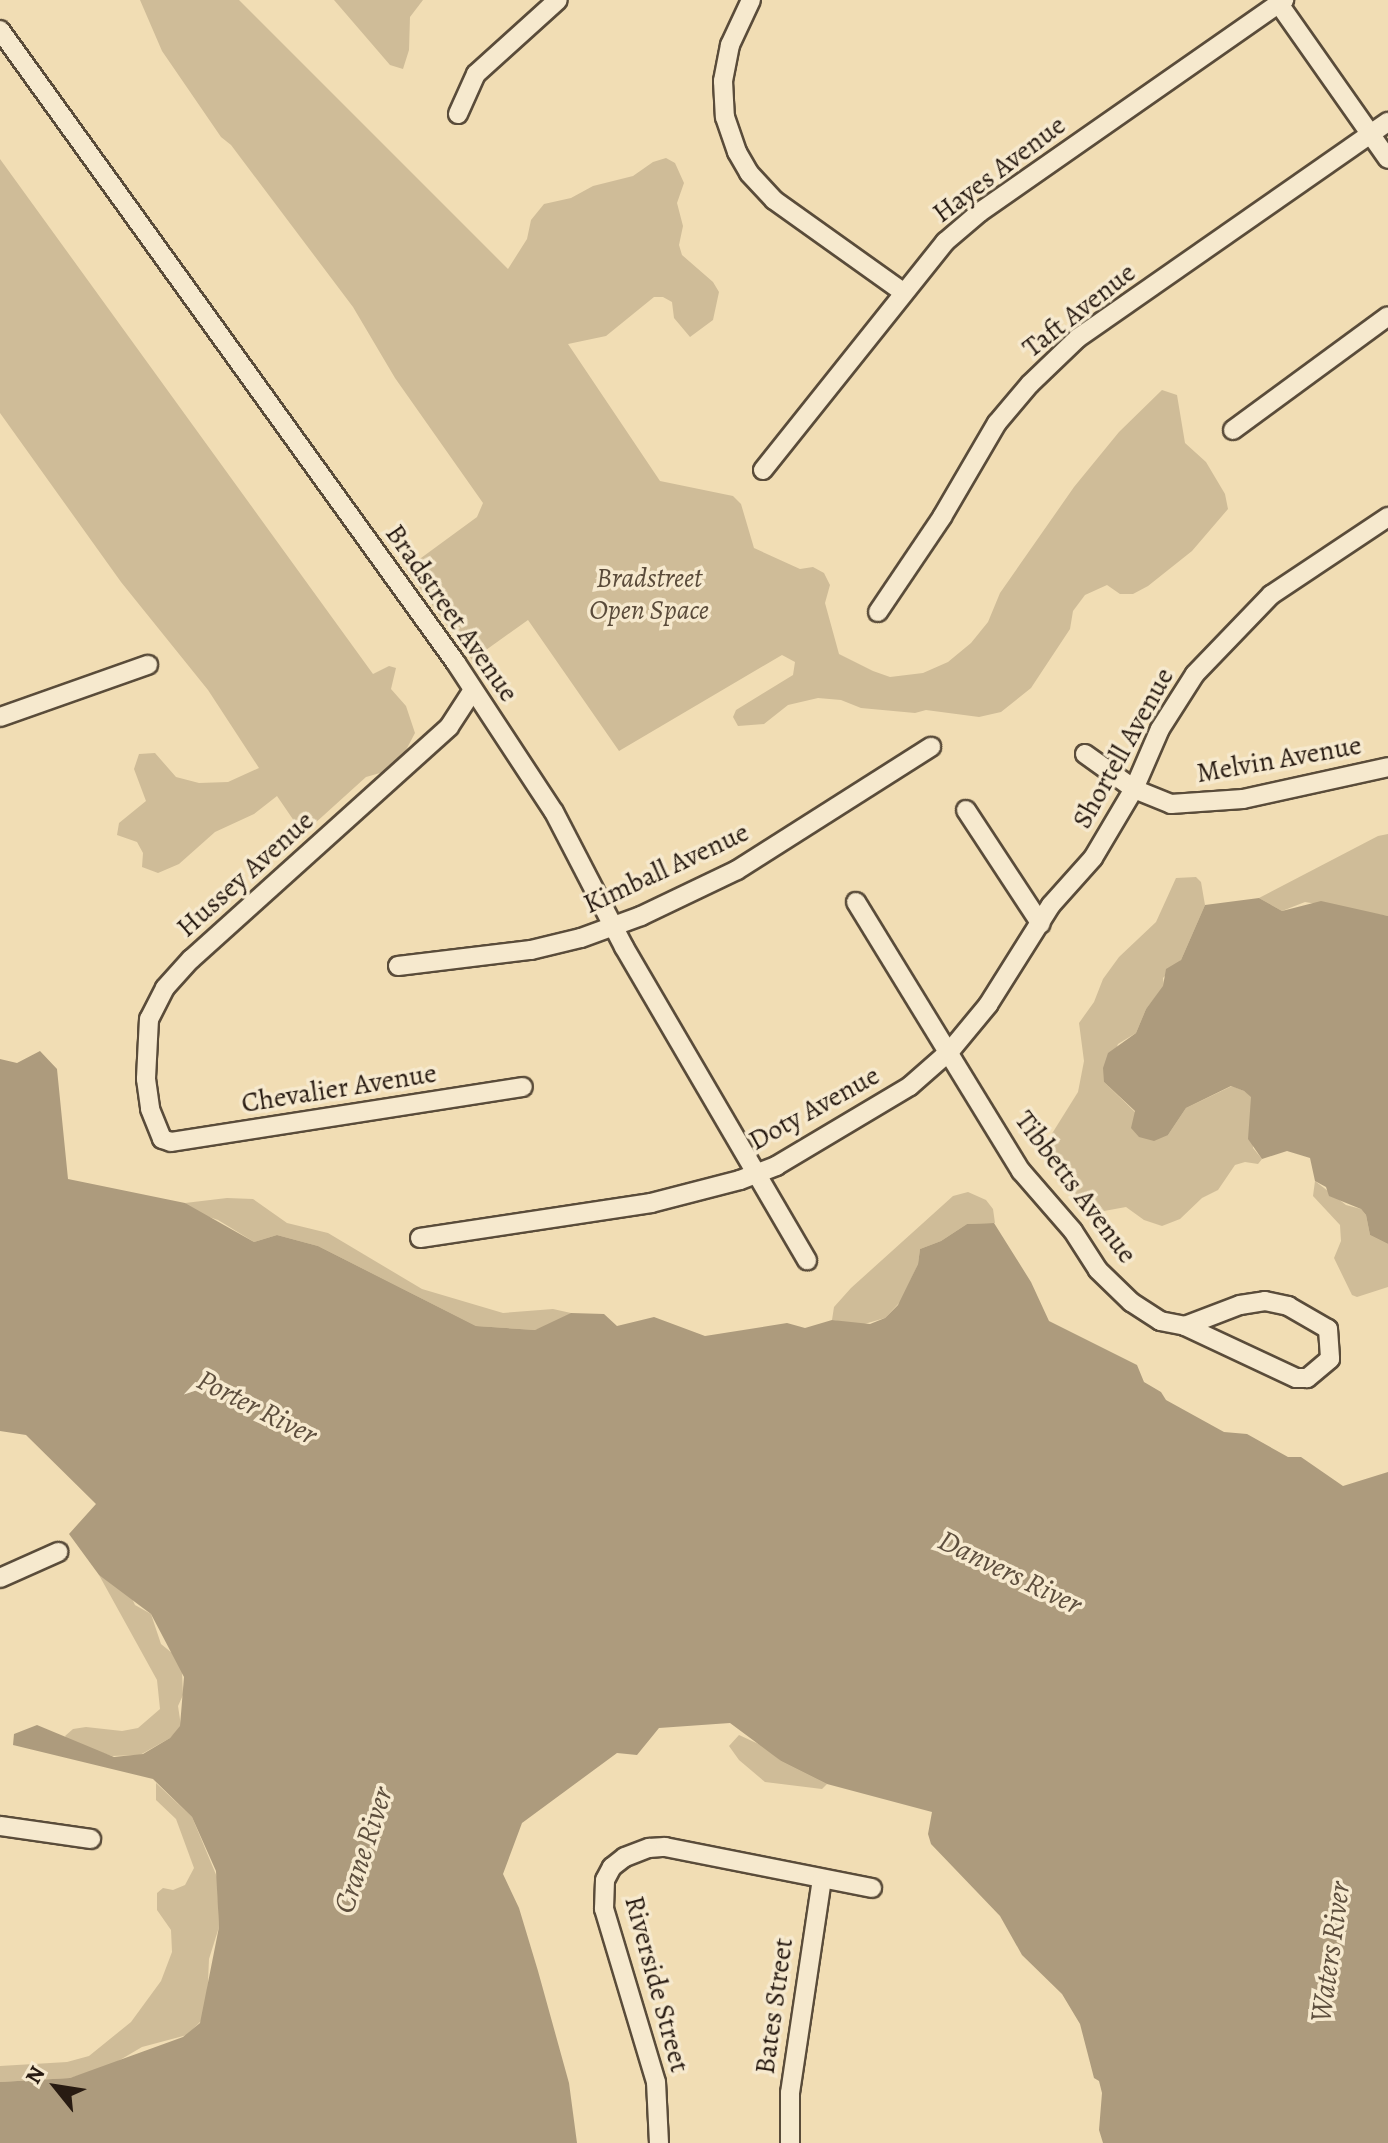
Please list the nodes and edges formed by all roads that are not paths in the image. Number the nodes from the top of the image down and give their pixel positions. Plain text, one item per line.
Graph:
1 (558, 0) edge
2 (751, 0) edge
3 (1282, 2) edge
4 (0, 30) edge
5 (458, 114) dead end
6 (1388, 122) edge
7 (1370, 134) junction
8 (1388, 159) edge
9 (903, 292) junction
10 (1388, 316) edge
11 (1233, 430) dead end
12 (763, 470) dead end
13 (1388, 517) edge
14 (878, 612) dead end
15 (148, 665) dead end
16 (473, 690) junction
17 (0, 717) edge
18 (931, 747) dead end
19 (1085, 754) dead end
20 (1388, 767) edge
21 (1134, 789) junction
22 (966, 810) dead end
23 (1093, 858) joint
24 (856, 902) dead end
25 (1041, 924) junction
26 (613, 926) junction
27 (398, 966) dead end
28 (950, 1051) junction
29 (523, 1087) dead end
30 (164, 1140) joint
31 (757, 1173) junction
32 (420, 1238) dead end
33 (807, 1260) dead end
34 (1185, 1326) junction
35 (58, 1552) dead end
36 (0, 1578) edge
37 (0, 1826) edge
38 (91, 1839) dead end
39 (822, 1879) junction
40 (872, 1888) dead end
41 (659, 2143) edge
42 (790, 2143) edge

1 - 5 street
2 - 9 street
3 - 7 street
3 - 9 street, Hayes Avenue
4 - 16 street, Bradstreet Avenue
6 - 7 street, Taft Avenue
7 - 8 street
7 - 14 street, Taft Avenue
9 - 12 street, Hayes Avenue
10 - 11 street
13 - 21 street, Shortell Avenue
15 - 17 street
16 - 26 street, Bradstreet Avenue
16 - 30 street, Hussey Avenue
18 - 26 street, Kimball Avenue
19 - 21 street, Melvin Avenue
20 - 21 street, Melvin Avenue
21 - 23 street, Shortell Avenue
22 - 25 street
23 - 25 street, Doty Avenue
24 - 28 street, Tibbetts Avenue
25 - 28 street, Doty Avenue
26 - 27 street, Kimball Avenue
26 - 31 street, Bradstreet Avenue
28 - 31 street, Doty Avenue
28 - 34 street, Tibbetts Avenue
29 - 30 street, Chevalier Avenue
31 - 32 street, Doty Avenue
31 - 33 street, Bradstreet Avenue
34 - 34 street, Tibbetts Avenue
35 - 36 street
37 - 38 street
39 - 40 street
39 - 41 street, Riverside Street
39 - 42 street, Bates Street

